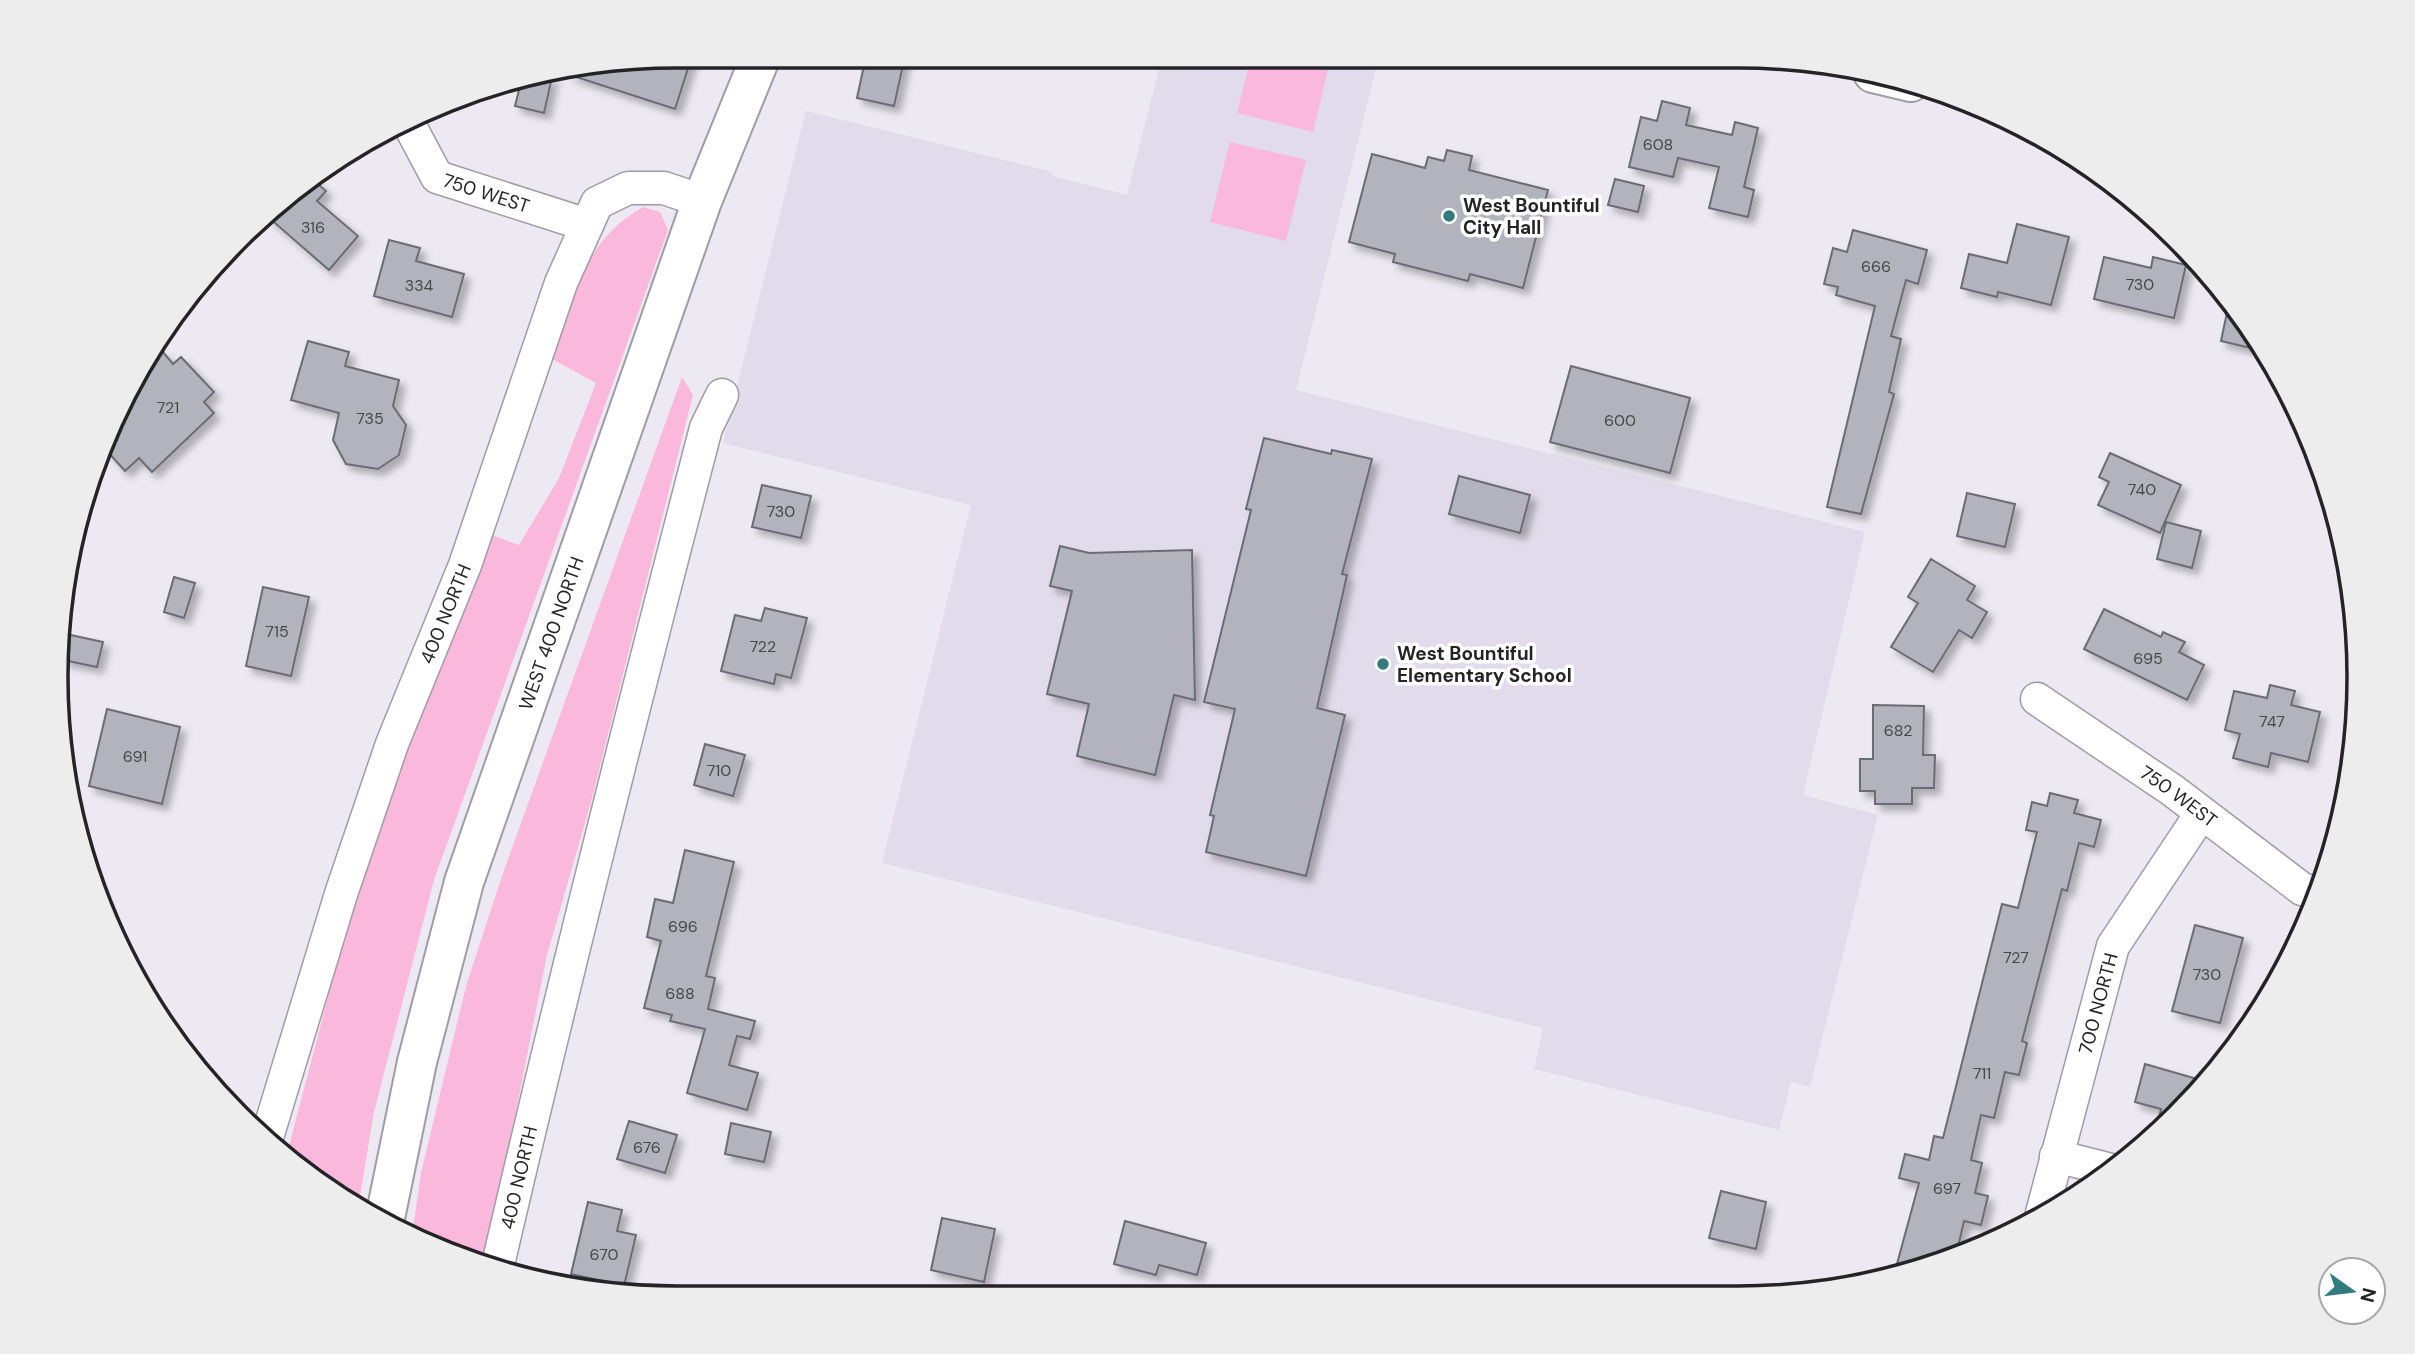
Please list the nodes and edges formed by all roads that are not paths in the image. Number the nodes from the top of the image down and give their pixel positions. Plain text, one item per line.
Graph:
1 (756, 68) edge
2 (412, 130) dead end
3 (702, 201) junction
4 (587, 225) junction
5 (722, 395) dead end
6 (2037, 699) dead end
7 (2201, 814) junction
8 (2307, 891) edge
9 (270, 1129) edge
10 (2056, 1156) junction
11 (2099, 1167) edge
12 (2045, 1202) edge
13 (386, 1211) edge
14 (499, 1259) edge

1 - 3 street, WEST 400 NORTH
2 - 4 street, 750 WEST
3 - 4 street, 400 NORTH
3 - 13 street, WEST 400 NORTH
4 - 9 street, 400 NORTH
5 - 14 street, 400 NORTH
6 - 7 street, 750 WEST
7 - 8 street, 750 WEST
7 - 10 street, 700 NORTH
10 - 11 street
10 - 12 street, 700 NORTH

